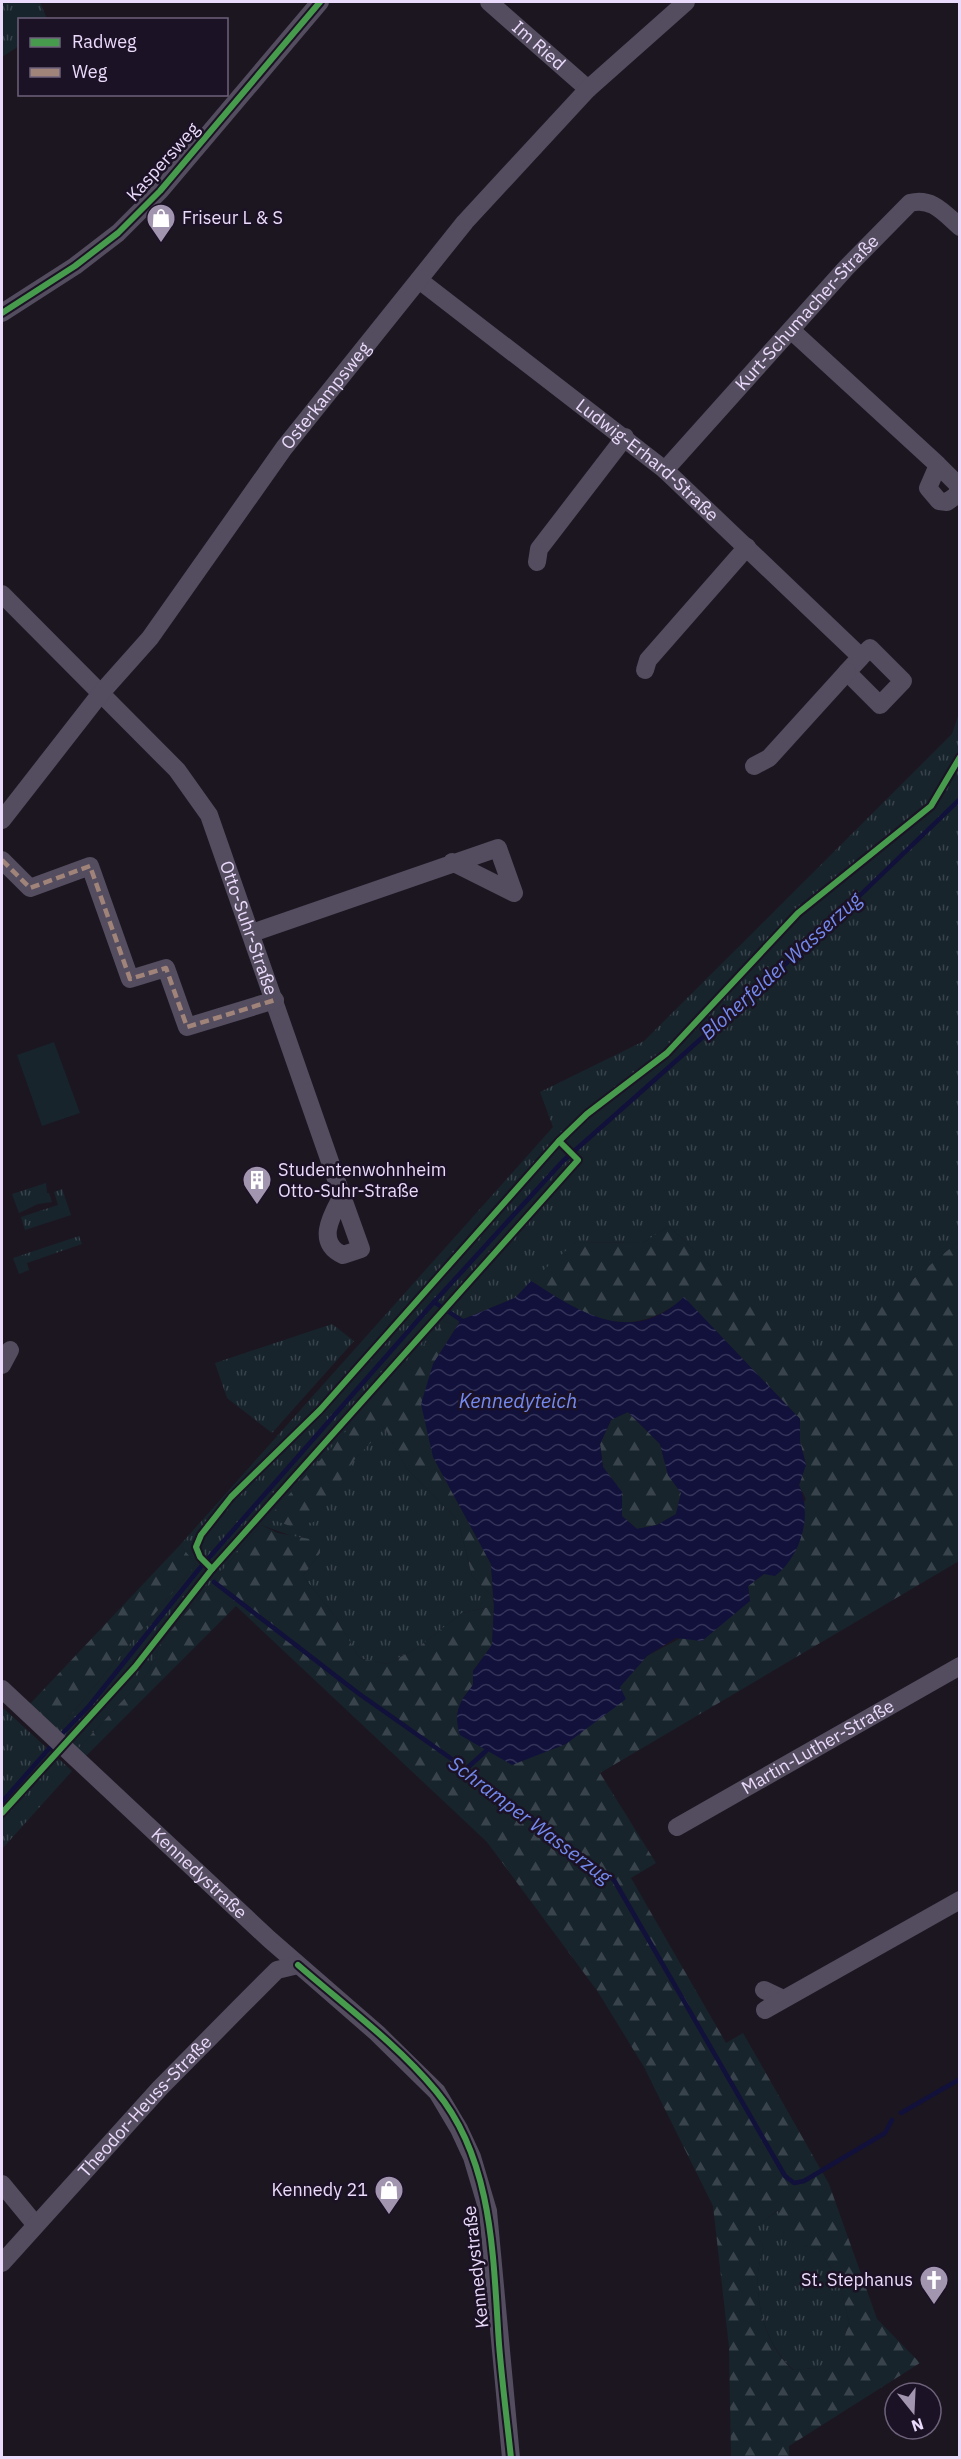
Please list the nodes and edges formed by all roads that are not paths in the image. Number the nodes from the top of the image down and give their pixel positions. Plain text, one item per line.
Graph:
1 (320, 2) edge
2 (489, 2) edge
3 (686, 2) edge
4 (588, 89) junction
5 (960, 227) edge
6 (419, 280) junction
7 (2, 313) edge
8 (791, 330) junction
9 (625, 437) junction
10 (938, 465) dead end
11 (665, 470) junction
12 (747, 547) junction
13 (537, 562) dead end
14 (2, 594) edge
15 (861, 657) junction
16 (645, 670) dead end
17 (847, 672) junction
18 (101, 693) junction
19 (754, 766) dead end
20 (2, 820) edge
21 (2, 860) edge
22 (452, 862) dead end
23 (252, 933) junction
24 (275, 1000) junction
25 (342, 1196) dead end
26 (960, 1666) edge
27 (2, 1689) edge
28 (677, 1827) dead end
29 (960, 1900) edge
30 (298, 1965) junction
31 (764, 1990) dead end
32 (783, 1999) junction
33 (765, 2010) dead end
34 (2, 2184) edge
35 (35, 2224) junction
36 (2, 2264) edge
37 (511, 2457) edge

1 - 7 street, Kaspersweg
2 - 4 street, Im Ried
3 - 4 street, Osterkampsweg
4 - 6 street, Osterkampsweg
5 - 8 street, Kurt-Schumacher-Straße
6 - 9 street, Ludwig-Erhard-Straße
6 - 18 street, Osterkampsweg
8 - 10 street
8 - 11 street, Kurt-Schumacher-Straße
9 - 11 street, Ludwig-Erhard-Straße
9 - 13 street
11 - 12 street, Ludwig-Erhard-Straße
12 - 15 street, Ludwig-Erhard-Straße
12 - 16 street
14 - 18 street, Otto-Suhr-Straße
15 - 17 street
15 - 17 street
17 - 19 street
18 - 20 street, Osterkampsweg
18 - 23 street, Otto-Suhr-Straße
21 - 24 street
22 - 23 street
23 - 24 street, Otto-Suhr-Straße
24 - 25 street, Otto-Suhr-Straße
26 - 28 street, Martin-Luther-Straße
27 - 30 street, Kennedystraße
29 - 32 street
30 - 35 street, Theodor-Heuss-Straße
30 - 37 street, Kennedystraße
31 - 32 street
32 - 33 street
34 - 35 street
35 - 36 street, Theodor-Heuss-Straße

